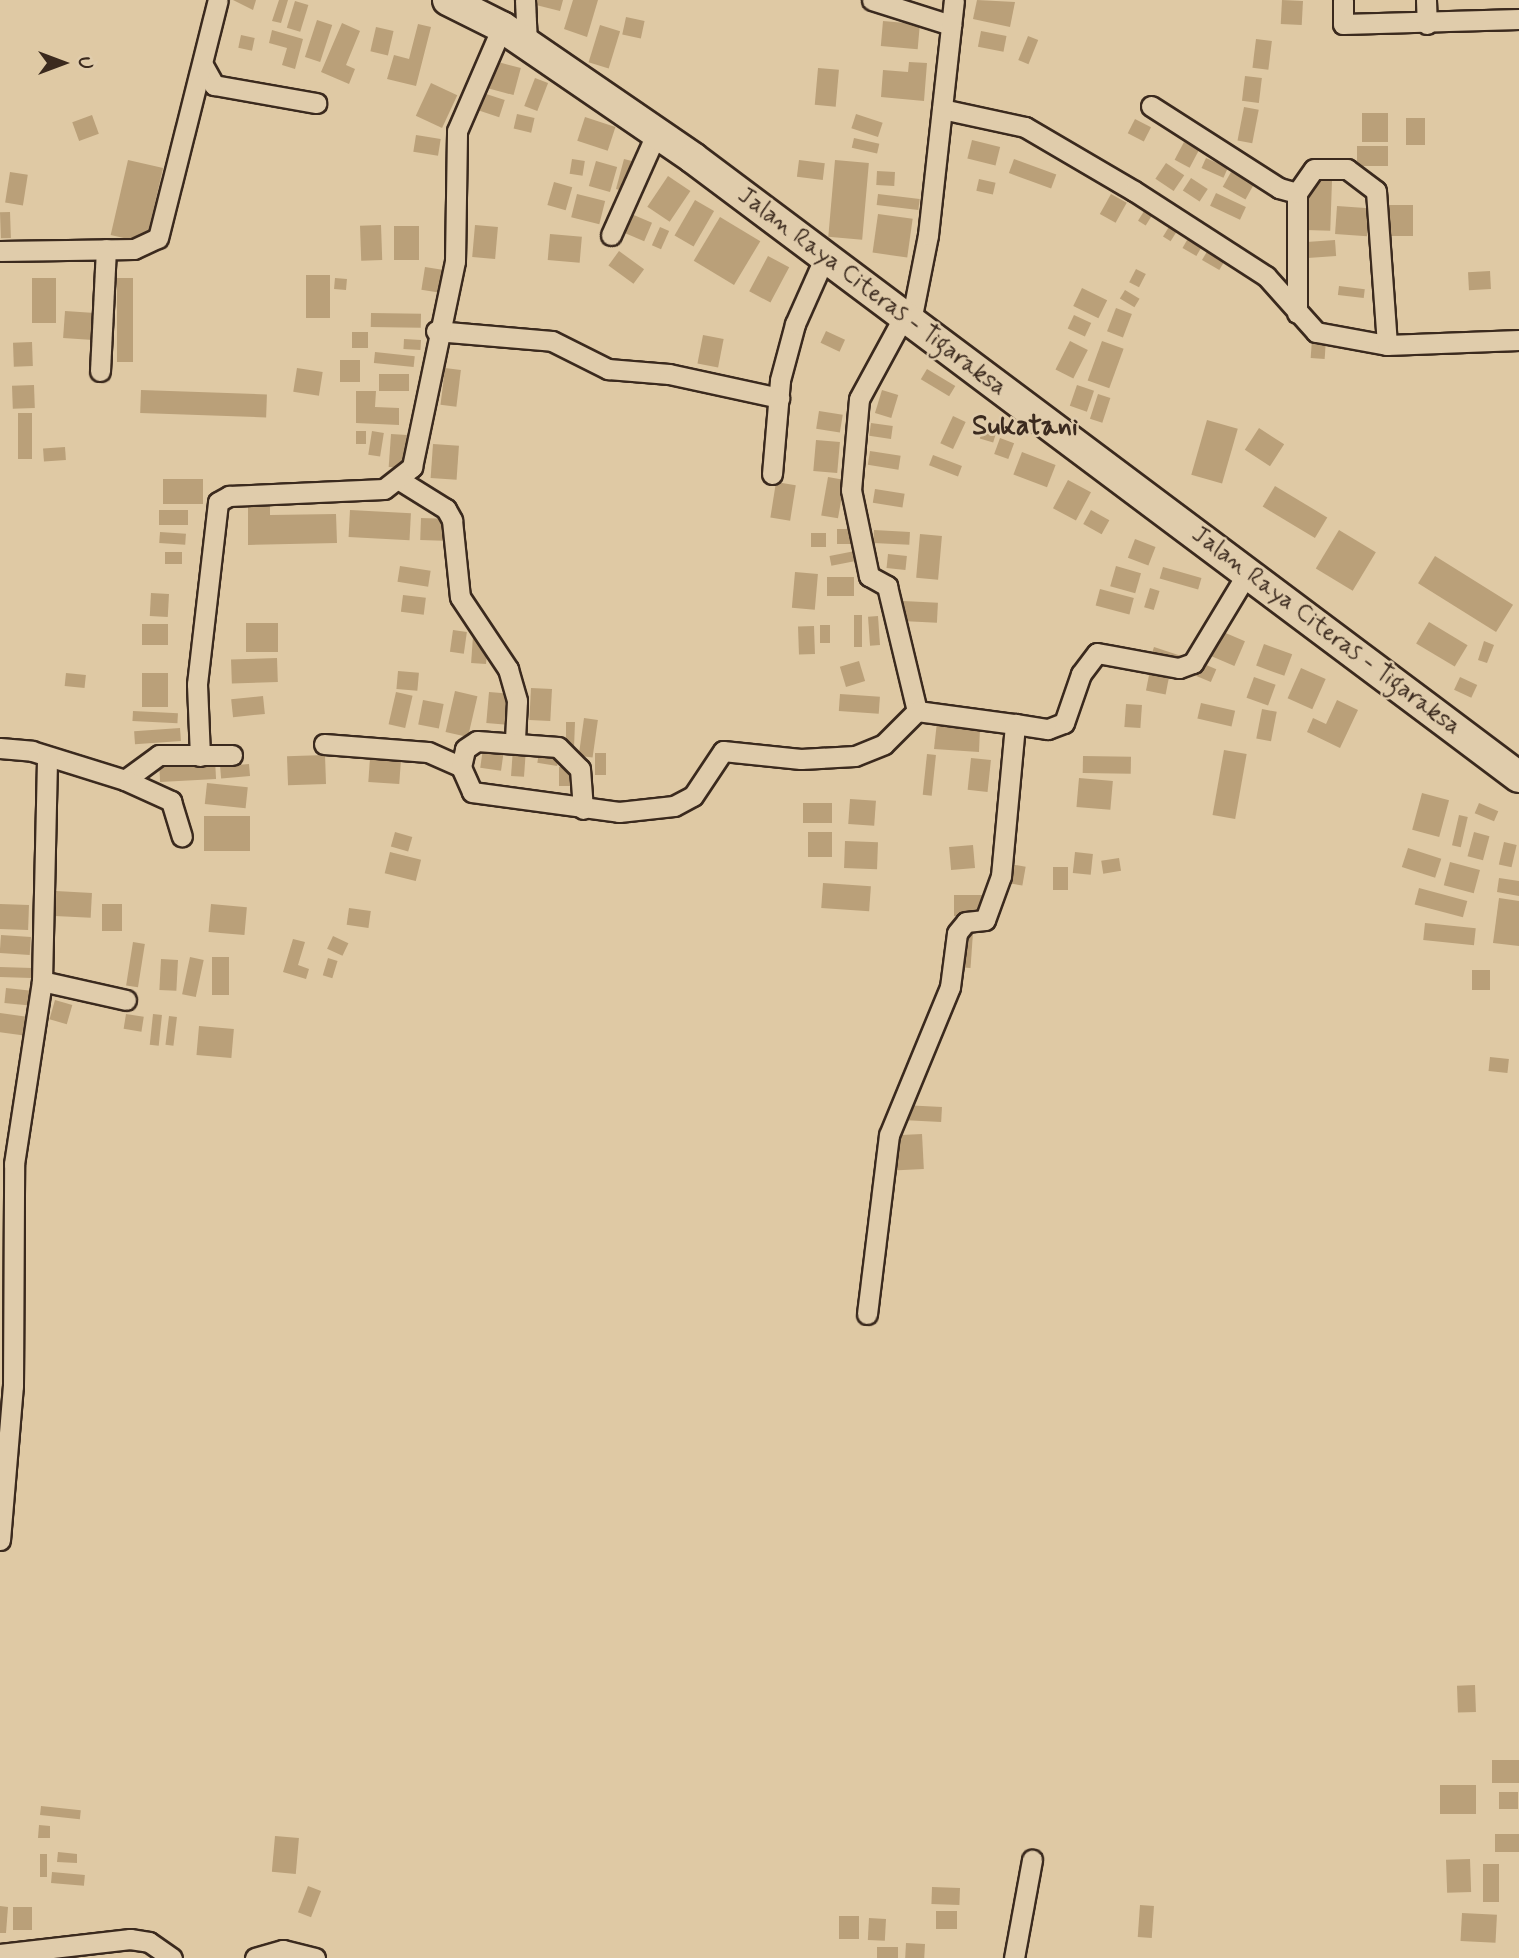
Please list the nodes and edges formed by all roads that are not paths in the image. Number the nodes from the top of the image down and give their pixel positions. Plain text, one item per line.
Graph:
1 (218, 0) edge
2 (448, 0) edge
3 (525, 0) edge
4 (872, 0) edge
5 (954, 0) edge
6 (1343, 0) edge
7 (1426, 0) edge
8 (1512, 12) edge
9 (1427, 24) junction
10 (951, 25) junction
11 (502, 27) junction
12 (527, 44) junction
13 (203, 65) junction
14 (316, 103) dead end
15 (1151, 106) dead end
16 (942, 109) junction
17 (657, 132) junction
18 (1297, 193) junction
19 (611, 235) dead end
20 (106, 249) junction
21 (0, 251) edge
22 (824, 259) junction
23 (1297, 313) junction
24 (907, 318) junction
25 (436, 331) junction
26 (1519, 340) edge
27 (1387, 345) junction
28 (100, 371) dead end
29 (779, 398) junction
30 (772, 474) dead end
31 (401, 481) junction
32 (1246, 575) junction
33 (917, 711) junction
34 (1015, 724) junction
35 (515, 739) junction
36 (324, 744) dead end
37 (0, 748) edge
38 (232, 755) dead end
39 (200, 756) junction
40 (47, 757) junction
41 (461, 767) junction
42 (1519, 777) edge
43 (125, 780) junction
44 (583, 809) junction
45 (182, 836) dead end
46 (41, 981) junction
47 (126, 1000) dead end
48 (867, 1314) dead end
49 (0, 1540) edge
50 (1032, 1860) dead end
51 (0, 1954) edge
52 (172, 1958) edge
53 (255, 1958) edge
54 (315, 1958) edge
55 (1014, 1958) edge

1 - 13 street
2 - 11 main road, Jalan Raya Citeras - Tigaraksa
3 - 12 street
4 - 10 street
5 - 10 street
6 - 9 street
7 - 9 street
8 - 9 street
10 - 16 street
11 - 12 main road, Jalan Raya Citeras - Tigaraksa
11 - 25 street
12 - 17 main road, Jalan Raya Citeras - Tigaraksa
13 - 14 street
13 - 20 street
15 - 18 street
16 - 23 street
16 - 24 street
17 - 19 street
17 - 22 main road, Jalan Raya Citeras - Tigaraksa
18 - 23 street
18 - 27 street
20 - 21 street
20 - 28 street
22 - 24 main road, Jalan Raya Citeras - Tigaraksa
22 - 29 street
23 - 27 street
24 - 32 main road, Jalan Raya Citeras - Tigaraksa
24 - 33 street
25 - 29 street
25 - 31 street
26 - 27 street
29 - 30 street
31 - 35 street
31 - 39 street
32 - 34 street
32 - 42 main road, Jalan Raya Citeras - Tigaraksa
33 - 34 street
33 - 44 street
34 - 48 street
35 - 41 street
35 - 44 street
36 - 41 street
37 - 40 street
38 - 39 street
39 - 43 street
40 - 43 street
40 - 46 street
41 - 44 street
43 - 45 street
46 - 47 street
46 - 49 street
50 - 55 street
51 - 52 street
53 - 54 street

